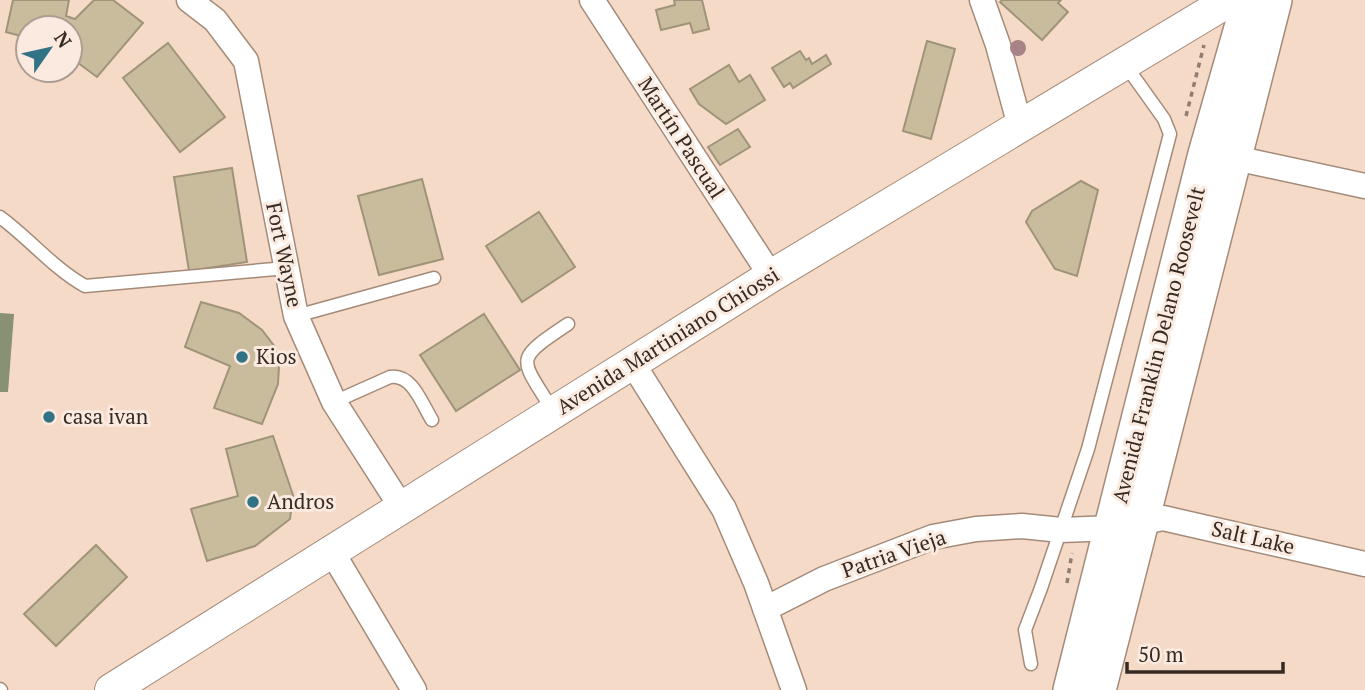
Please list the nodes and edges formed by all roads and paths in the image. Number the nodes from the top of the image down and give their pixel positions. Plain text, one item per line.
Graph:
1 (189, 0) edge
2 (592, 0) edge
3 (982, 0) edge
4 (1230, 0) edge
5 (1250, 0) edge
6 (1275, 0) edge
7 (1124, 63) junction
8 (1020, 126) junction
9 (1235, 158) junction
10 (1365, 186) edge
11 (0, 217) edge
12 (286, 268) junction
13 (771, 276) junction
14 (434, 278) dead end
15 (296, 316) junction
16 (568, 324) dead end
17 (633, 364) junction
18 (334, 402) junction
19 (554, 413) junction
20 (432, 420) dead end
21 (402, 508) junction
22 (1127, 526) junction
23 (1061, 530) junction
24 (332, 552) junction
25 (1365, 564) edge
26 (765, 609) junction
27 (1031, 664) dead end
28 (111, 690) edge
29 (414, 690) edge
30 (794, 690) edge
31 (1071, 690) edge
32 (1098, 690) edge

1 - 12 street, Fort Wayne
2 - 13 street, Martín Pascual
3 - 8 street
4 - 7 street, Avenida Martiniano Chiossi
5 - 22 main road, Avenida Franklin Delano Roosevelt
6 - 9 main road, Avenida Franklin Delano Roosevelt
7 - 8 street, Avenida Martiniano Chiossi
7 - 23 lane
8 - 13 street, Avenida Martiniano Chiossi
9 - 10 street
9 - 22 main road, Avenida Franklin Delano Roosevelt
11 - 12 lane
12 - 15 street, Fort Wayne
13 - 17 street, Avenida Martiniano Chiossi
14 - 15 lane
15 - 18 street, Fort Wayne
16 - 19 lane
17 - 19 street, Avenida Martiniano Chiossi
17 - 26 street
18 - 20 lane
18 - 21 street, Fort Wayne
19 - 21 street, Avenida Martiniano Chiossi
21 - 24 street, Avenida Martiniano Chiossi
22 - 23 street, Patria Vieja
22 - 25 street, Salt Lake
22 - 31 main road, Avenida Franklin Delano Roosevelt
22 - 32 main road, Avenida Franklin Delano Roosevelt
23 - 26 street, Patria Vieja
23 - 27 lane
24 - 28 street, Avenida Martiniano Chiossi
24 - 29 street
26 - 30 street

